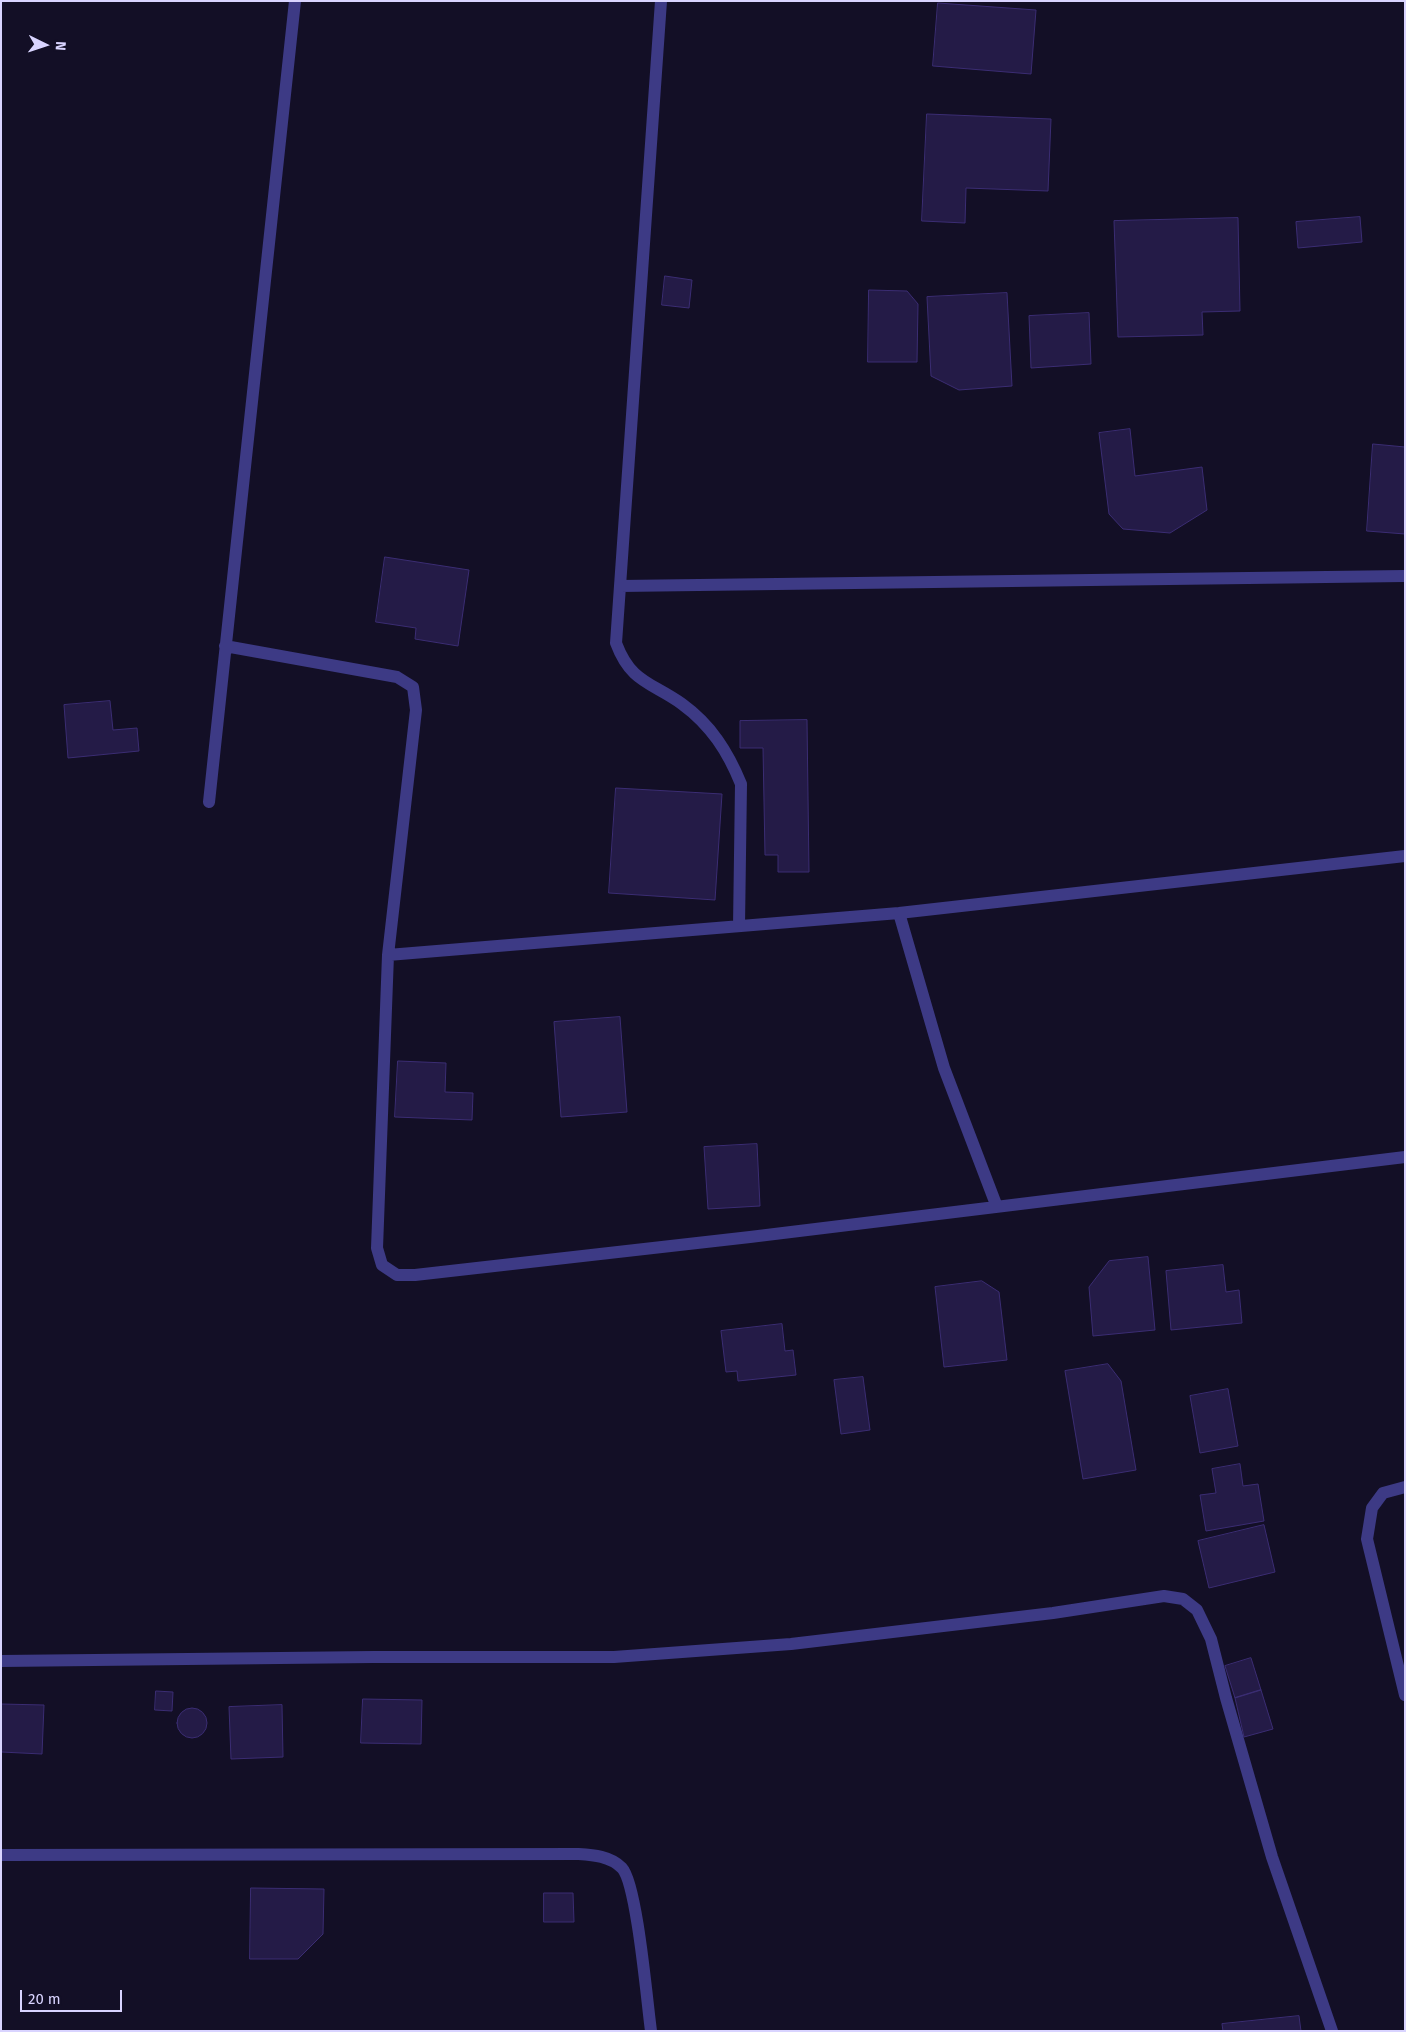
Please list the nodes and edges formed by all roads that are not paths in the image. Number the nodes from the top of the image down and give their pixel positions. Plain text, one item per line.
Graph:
1 (295, 1) edge
2 (661, 1) edge
3 (1405, 576) edge
4 (620, 586) junction
5 (226, 646) junction
6 (209, 802) dead end
7 (1405, 856) edge
8 (899, 913) junction
9 (739, 926) junction
10 (388, 955) junction
11 (1405, 1157) edge
12 (998, 1207) junction
13 (1405, 1488) edge
14 (1, 1661) edge
15 (1405, 1695) edge
16 (1, 1855) edge
17 (651, 2031) edge
18 (1332, 2031) edge

1 - 5 street
2 - 4 street
3 - 4 street
4 - 9 street
5 - 6 street
5 - 10 street
7 - 8 street
8 - 9 street
8 - 12 street
9 - 10 street
10 - 12 street
11 - 12 street
13 - 15 street
14 - 18 street
16 - 17 street

